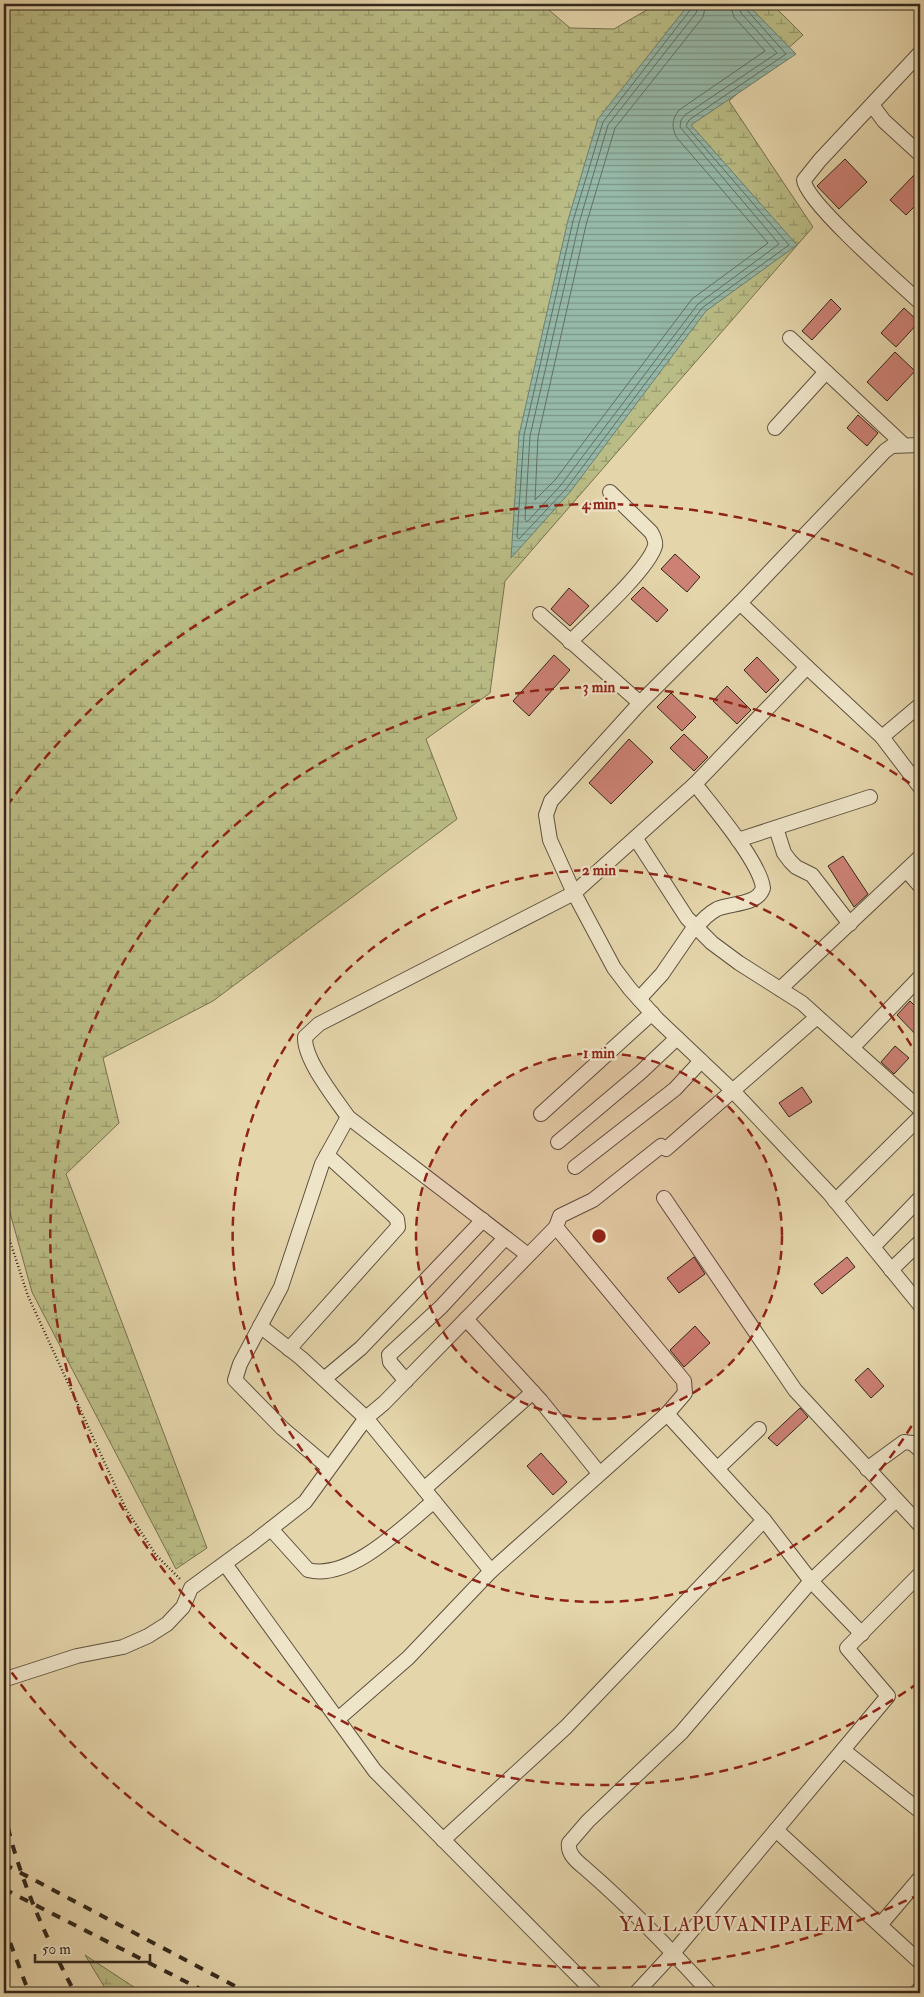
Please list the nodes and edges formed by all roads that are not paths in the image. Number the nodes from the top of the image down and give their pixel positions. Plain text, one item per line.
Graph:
1 (920, 53) edge
2 (872, 105) junction
3 (920, 154) edge
4 (920, 302) edge
5 (790, 338) dead end
6 (826, 372) junction
7 (775, 428) dead end
8 (904, 445) junction
9 (920, 445) edge
10 (610, 492) dead end
11 (740, 603) junction
12 (540, 614) dead end
13 (570, 642) junction
14 (807, 667) junction
15 (640, 703) junction
16 (920, 705) edge
17 (882, 737) junction
18 (695, 784) junction
19 (920, 787) edge
20 (870, 797) dead end
21 (776, 828) junction
22 (636, 840) junction
23 (738, 840) junction
24 (920, 856) edge
25 (907, 871) junction
26 (920, 886) edge
27 (574, 893) junction
28 (850, 924) junction
29 (695, 927) junction
30 (920, 977) edge
31 (780, 989) junction
32 (639, 998) junction
33 (652, 1013) junction
34 (817, 1017) junction
35 (677, 1038) junction
36 (852, 1048) junction
37 (701, 1061) junction
38 (733, 1091) junction
39 (920, 1110) edge
40 (541, 1114) dead end
41 (348, 1117) junction
42 (558, 1142) dead end
43 (327, 1155) junction
44 (575, 1167) dead end
45 (664, 1198) dead end
46 (920, 1198) edge
47 (835, 1201) junction
48 (483, 1220) junction
49 (556, 1227) junction
50 (505, 1238) junction
51 (920, 1242) edge
52 (873, 1247) junction
53 (528, 1255) junction
54 (891, 1270) junction
55 (920, 1305) edge
56 (466, 1319) junction
57 (260, 1326) junction
58 (289, 1349) junction
59 (324, 1379) junction
60 (406, 1381) junction
61 (533, 1392) junction
62 (667, 1414) junction
63 (366, 1418) junction
64 (759, 1429) dead end
65 (920, 1450) edge
66 (328, 1468) junction
67 (718, 1468) junction
68 (867, 1470) junction
69 (599, 1473) junction
70 (424, 1489) junction
71 (896, 1500) junction
72 (434, 1501) junction
73 (764, 1520) junction
74 (920, 1525) edge
75 (271, 1529) junction
76 (225, 1564) junction
77 (491, 1571) junction
78 (920, 1574) edge
79 (811, 1581) junction
80 (862, 1634) junction
81 (9, 1678) dead end
82 (338, 1719) junction
83 (842, 1750) junction
84 (920, 1811) edge
85 (776, 1830) junction
86 (443, 1840) junction
87 (920, 1878) edge
88 (880, 1925) junction
89 (673, 1953) junction
90 (920, 1962) edge
91 (920, 1989) edge
92 (595, 1993) edge
93 (636, 1993) edge
94 (710, 1993) edge
95 (916, 1993) edge

1 - 2 street
2 - 3 street
2 - 4 street
5 - 6 street
6 - 7 street
6 - 8 street
8 - 9 street
8 - 11 street
10 - 13 street
11 - 14 street
11 - 15 street
12 - 13 street
13 - 15 street
14 - 17 street
14 - 18 street
15 - 27 street
16 - 17 street
17 - 19 street
18 - 22 street
18 - 23 street
20 - 21 street
21 - 23 street
21 - 28 street
22 - 27 street
22 - 29 street
23 - 29 street
24 - 25 street
25 - 26 street
25 - 28 street
27 - 32 street
27 - 41 street
28 - 31 street
29 - 31 street
29 - 32 street
30 - 36 street
31 - 34 street
32 - 33 street
33 - 35 street
33 - 40 street
34 - 36 street
34 - 38 street
35 - 37 street
35 - 42 street
36 - 39 street
37 - 38 street
37 - 44 street
38 - 47 street
38 - 49 street
39 - 47 street
41 - 43 street
41 - 48 street
43 - 57 street
43 - 58 street
45 - 68 street
46 - 52 street
47 - 52 street
48 - 50 street
48 - 59 street
49 - 53 street
49 - 62 street
50 - 53 street
50 - 60 street
51 - 54 street
52 - 54 street
53 - 56 street
54 - 55 street
56 - 60 street
56 - 61 street
57 - 58 street
57 - 66 street
58 - 59 street
59 - 63 street
60 - 63 street
61 - 69 street
61 - 70 street
62 - 67 street
62 - 69 street
63 - 66 street
63 - 70 street
64 - 67 street
65 - 68 street
66 - 75 street
67 - 73 street
68 - 71 street
69 - 77 street
70 - 72 street
71 - 74 street
71 - 79 street
72 - 75 street
72 - 77 street
73 - 79 street
73 - 86 street
75 - 76 street
76 - 81 street
76 - 82 street
77 - 82 street
78 - 80 street
79 - 80 street
79 - 89 street
80 - 83 street
82 - 86 street
83 - 84 street
83 - 85 street
85 - 88 street
85 - 89 street
86 - 92 street
87 - 88 street
88 - 90 street
89 - 93 street
89 - 94 street
91 - 95 street

